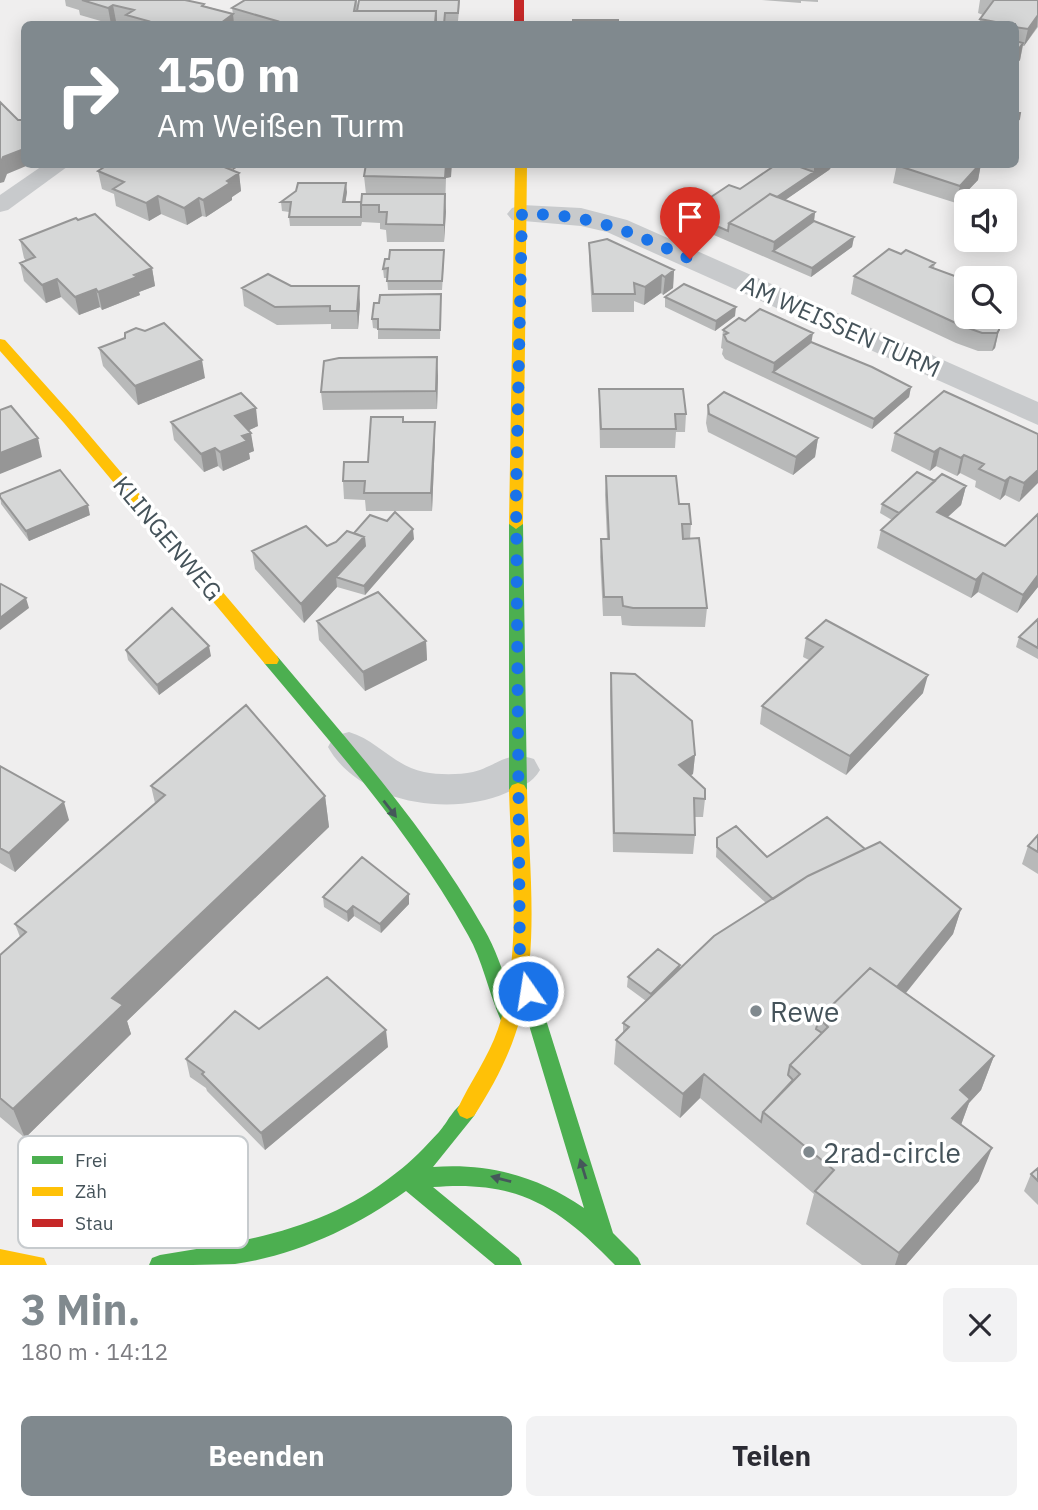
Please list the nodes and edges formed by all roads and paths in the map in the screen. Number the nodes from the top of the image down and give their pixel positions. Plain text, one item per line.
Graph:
1 (519, 0) edge
2 (519, 21) edge
3 (54, 168) edge
4 (521, 168) edge
5 (0, 205) edge
6 (522, 214) junction
7 (0, 343) edge
8 (1035, 410) edge
9 (334, 735) junction
10 (519, 770) junction
11 (520, 967) junction
12 (510, 1020) junction
13 (408, 1179) junction
14 (603, 1235) junction
15 (160, 1265) edge
16 (511, 1265) edge
17 (630, 1265) edge

1 - 2 main road
3 - 5 lane
4 - 6 main road
6 - 8 street, AM WEISSEN TURM
6 - 10 main road
7 - 9 main road, KLINGENWEG
9 - 10 street, KLINGENWEG
9 -> 12 main road, KLINGENWEG
10 - 11 main road
11 - 12 main road
14 -> 11 main road
12 - 13 main road
14 -> 13 main road
13 - 15 main road
13 - 16 main road
14 - 17 main road

